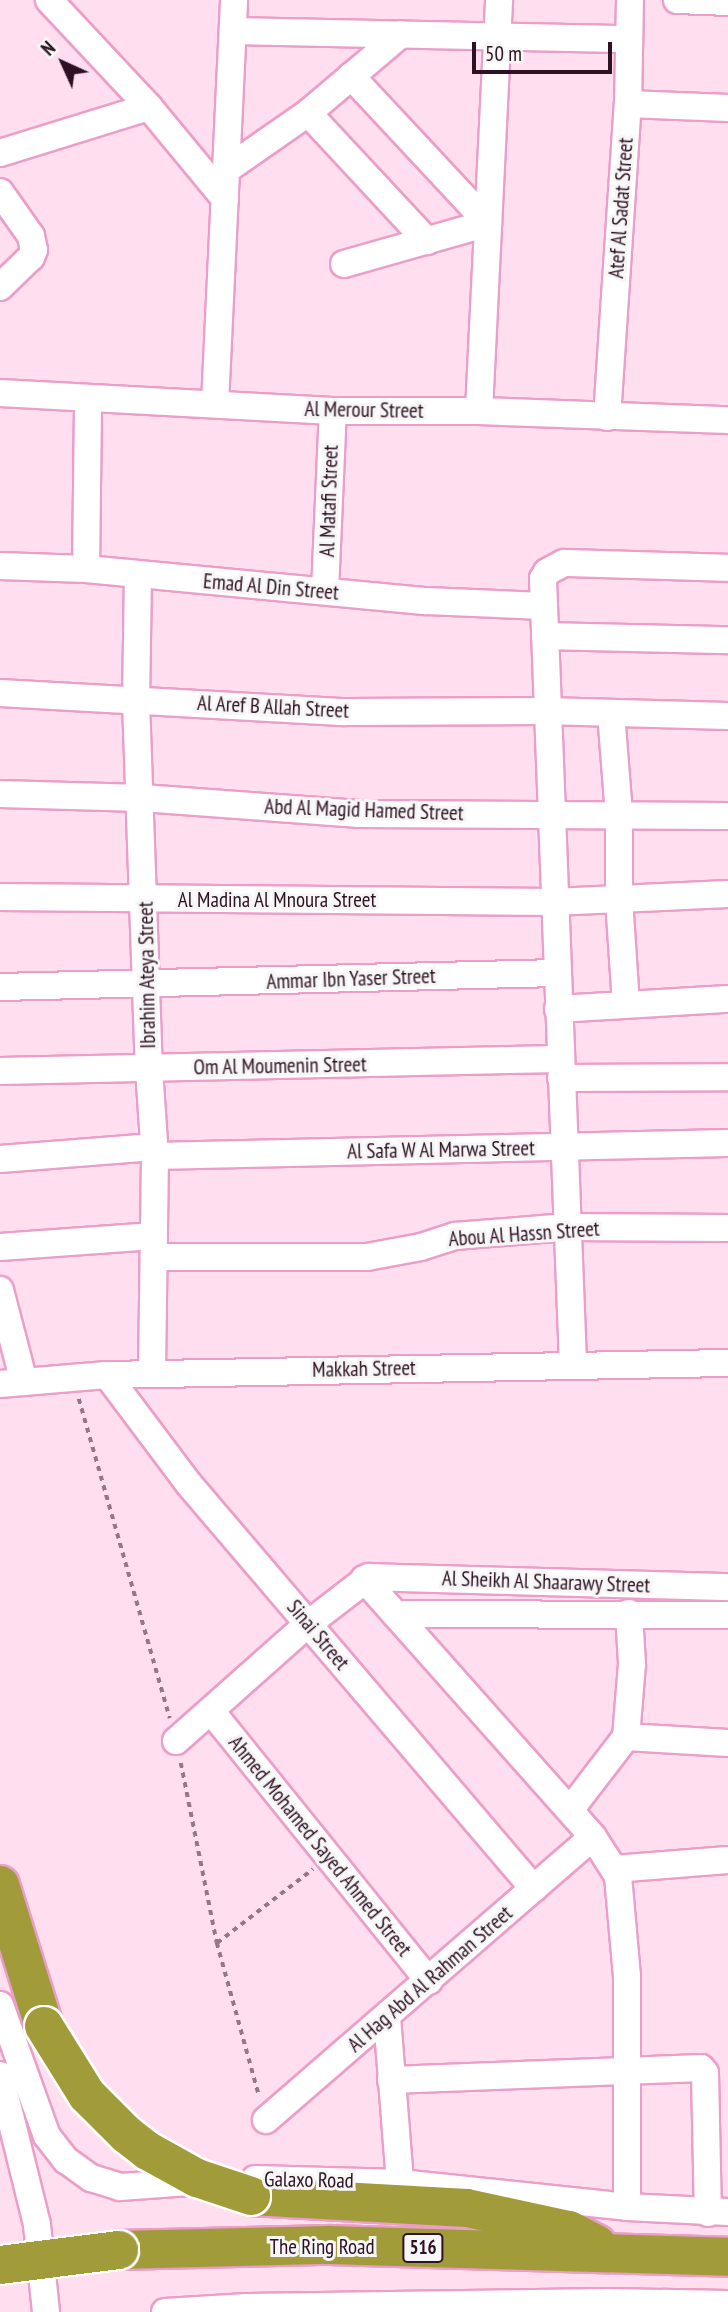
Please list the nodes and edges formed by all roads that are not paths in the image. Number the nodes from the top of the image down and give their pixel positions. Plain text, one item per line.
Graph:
1 (49, 0) edge
2 (234, 0) edge
3 (499, 0) edge
4 (631, 0) edge
5 (677, 0) edge
6 (728, 2) edge
7 (233, 31) junction
8 (401, 34) junction
9 (497, 36) junction
10 (629, 39) junction
11 (351, 76) junction
12 (628, 104) junction
13 (149, 107) junction
14 (728, 108) edge
15 (308, 113) junction
16 (0, 153) edge
17 (226, 170) junction
18 (0, 192) edge
19 (225, 199) junction
20 (488, 223) junction
21 (427, 241) junction
22 (344, 264) dead end
23 (0, 286) edge
24 (0, 393) edge
25 (88, 398) junction
26 (215, 404) junction
27 (333, 411) junction
28 (479, 411) junction
29 (607, 417) junction
30 (728, 420) edge
31 (0, 566) edge
32 (728, 568) edge
33 (86, 569) junction
34 (138, 575) junction
35 (325, 591) junction
36 (543, 606) junction
37 (545, 636) junction
38 (728, 640) edge
39 (0, 693) edge
40 (136, 701) junction
41 (545, 711) junction
42 (611, 713) junction
43 (728, 716) edge
44 (0, 794) edge
45 (142, 798) junction
46 (549, 814) junction
47 (619, 814) junction
48 (728, 816) edge
49 (728, 894) edge
50 (0, 897) edge
51 (145, 899) junction
52 (619, 899) junction
53 (553, 902) junction
54 (556, 973) junction
55 (146, 986) junction
56 (0, 987) edge
57 (728, 999) edge
58 (626, 1005) junction
59 (558, 1009) junction
60 (560, 1068) junction
61 (149, 1069) junction
62 (0, 1071) edge
63 (728, 1077) edge
64 (728, 1143) edge
65 (564, 1148) junction
66 (155, 1152) junction
67 (0, 1158) edge
68 (567, 1227) junction
69 (728, 1228) edge
70 (0, 1247) edge
71 (154, 1247) junction
72 (0, 1290) edge
73 (6, 1331) edge
74 (728, 1363) edge
75 (573, 1364) junction
76 (152, 1374) junction
77 (107, 1376) junction
78 (12, 1383) edge
79 (364, 1579) junction
80 (728, 1587) edge
81 (629, 1613) junction
82 (396, 1614) junction
83 (728, 1615) edge
84 (308, 1624) junction
85 (211, 1711) junction
86 (626, 1737) junction
87 (176, 1741) dead end
88 (728, 1743) edge
89 (570, 1810) junction
90 (593, 1837) junction
91 (728, 1860) edge
92 (614, 1869) junction
93 (0, 1885) edge
94 (534, 1889) junction
95 (429, 1981) junction
96 (0, 2005) edge
97 (387, 2017) junction
98 (628, 2069) junction
99 (0, 2075) edge
100 (391, 2080) junction
101 (717, 2099) edge
102 (266, 2120) dead end
103 (400, 2183) junction
104 (627, 2207) junction
105 (718, 2213) edge
106 (615, 2253) junction
107 (728, 2257) edge
108 (0, 2265) edge
109 (728, 2304) edge
110 (46, 2312) edge
111 (165, 2312) edge

1 - 13 street
2 - 7 street
3 - 9 street
4 - 10 street, Atef Al Sadat Street
5 - 6 street
7 - 8 street
7 - 17 street
8 - 9 street
8 - 11 street
9 - 10 street
9 - 20 street
10 - 12 street, Atef Al Sadat Street
11 - 15 street
11 - 20 street
12 - 14 street
12 - 29 street, Atef Al Sadat Street
13 - 16 street
13 - 19 street
15 - 17 street
15 - 21 street
17 - 19 street
18 - 23 street
19 - 26 street
20 - 21 street
20 - 28 street
21 - 22 street
24 - 25 street, Al Merour Street
25 - 26 street, Al Merour Street
25 - 33 street
26 - 27 street, Al Merour Street
27 - 28 street, Al Merour Street
27 - 35 street, Al Matafi Street
28 - 29 street, Al Merour Street
29 - 30 street, Al Merour Street
31 - 33 street, Emad Al Din Street
32 - 36 street
33 - 34 street, Emad Al Din Street
34 - 35 street, Emad Al Din Street
34 - 40 street, Ibrahim Ateya Street
35 - 36 street, Emad Al Din Street
36 - 37 street
37 - 38 street
37 - 41 street
39 - 40 street, Al Aref B Allah Street
40 - 41 street, Al Aref B Allah Street
40 - 45 street, Ibrahim Ateya Street
41 - 42 street, Al Aref B Allah Street
41 - 46 street
42 - 43 street, Al Aref B Allah Street
42 - 47 street
44 - 45 street, Abd Al Magid Hamed Street
45 - 46 street, Abd Al Magid Hamed Street
45 - 51 street, Ibrahim Ateya Street
46 - 47 street, Abd Al Magid Hamed Street
46 - 53 street
47 - 48 street, Abd Al Magid Hamed Street
47 - 52 street
49 - 52 street, Al Madina Al Mnoura Street
50 - 51 street, Al Madina Al Mnoura Street
51 - 53 street, Al Madina Al Mnoura Street
51 - 55 street, Ibrahim Ateya Street
52 - 53 street, Al Madina Al Mnoura Street
52 - 58 street
53 - 54 street
54 - 55 street, Ammar Ibn Yaser Street
54 - 59 street
55 - 56 street, Ammar Ibn Yaser Street
55 - 61 street, Ibrahim Ateya Street
57 - 58 street
58 - 59 street
59 - 60 street
60 - 61 street, Om Al Moumenin Street
60 - 63 street, Om Al Moumenin Street
60 - 65 street
61 - 62 street, Om Al Moumenin Street
61 - 66 street, Ibrahim Ateya Street
64 - 65 street, Al Safa W Al Marwa Street
65 - 66 street, Al Safa W Al Marwa Street
65 - 68 street
66 - 67 street, Al Safa W Al Marwa Street
66 - 71 street, Ibrahim Ateya Street
68 - 69 street, Abou Al Hassn Street
68 - 71 street, Abou Al Hassn Street
68 - 75 street
70 - 71 street, Abou Al Hassn Street
71 - 76 street, Ibrahim Ateya Street
72 - 73 street
73 - 78 street
74 - 75 street, Makkah Street
75 - 76 street, Makkah Street
76 - 77 street, Makkah Street
77 - 78 street, Makkah Street
77 - 84 street, Sinai Street
79 - 80 street, Al Sheikh Al Shaarawy Street
79 - 82 street
79 - 84 street
81 - 82 street, Al Sheikh Al Shaarawy Street
81 - 83 street, Al Sheikh Al Shaarawy Street
81 - 86 street
82 - 89 street
84 - 85 street
84 - 94 street, Sinai Street
85 - 87 street
85 - 95 street, Ahmed Mohamed Sayed Ahmed Street
86 - 88 street
86 - 89 street
89 - 90 street
90 - 92 street
90 - 94 street, Al Hag Abd Al Rahman Street
91 - 92 street
92 - 98 street
93 - 106 highway, bridge
94 - 95 street, Al Hag Abd Al Rahman Street
95 - 97 street, Al Hag Abd Al Rahman Street
96 - 103 street, Galaxo Road
97 - 100 street
97 - 102 street, Al Hag Abd Al Rahman Street
98 - 100 street
98 - 101 street
98 - 104 street
99 - 110 street
100 - 103 street
101 - 105 street
103 - 104 street, Galaxo Road
104 - 105 street, Galaxo Road
106 - 107 highway, The Ring Road / 516
106 - 108 highway, The Ring Road / 516, bridge
109 - 111 street

